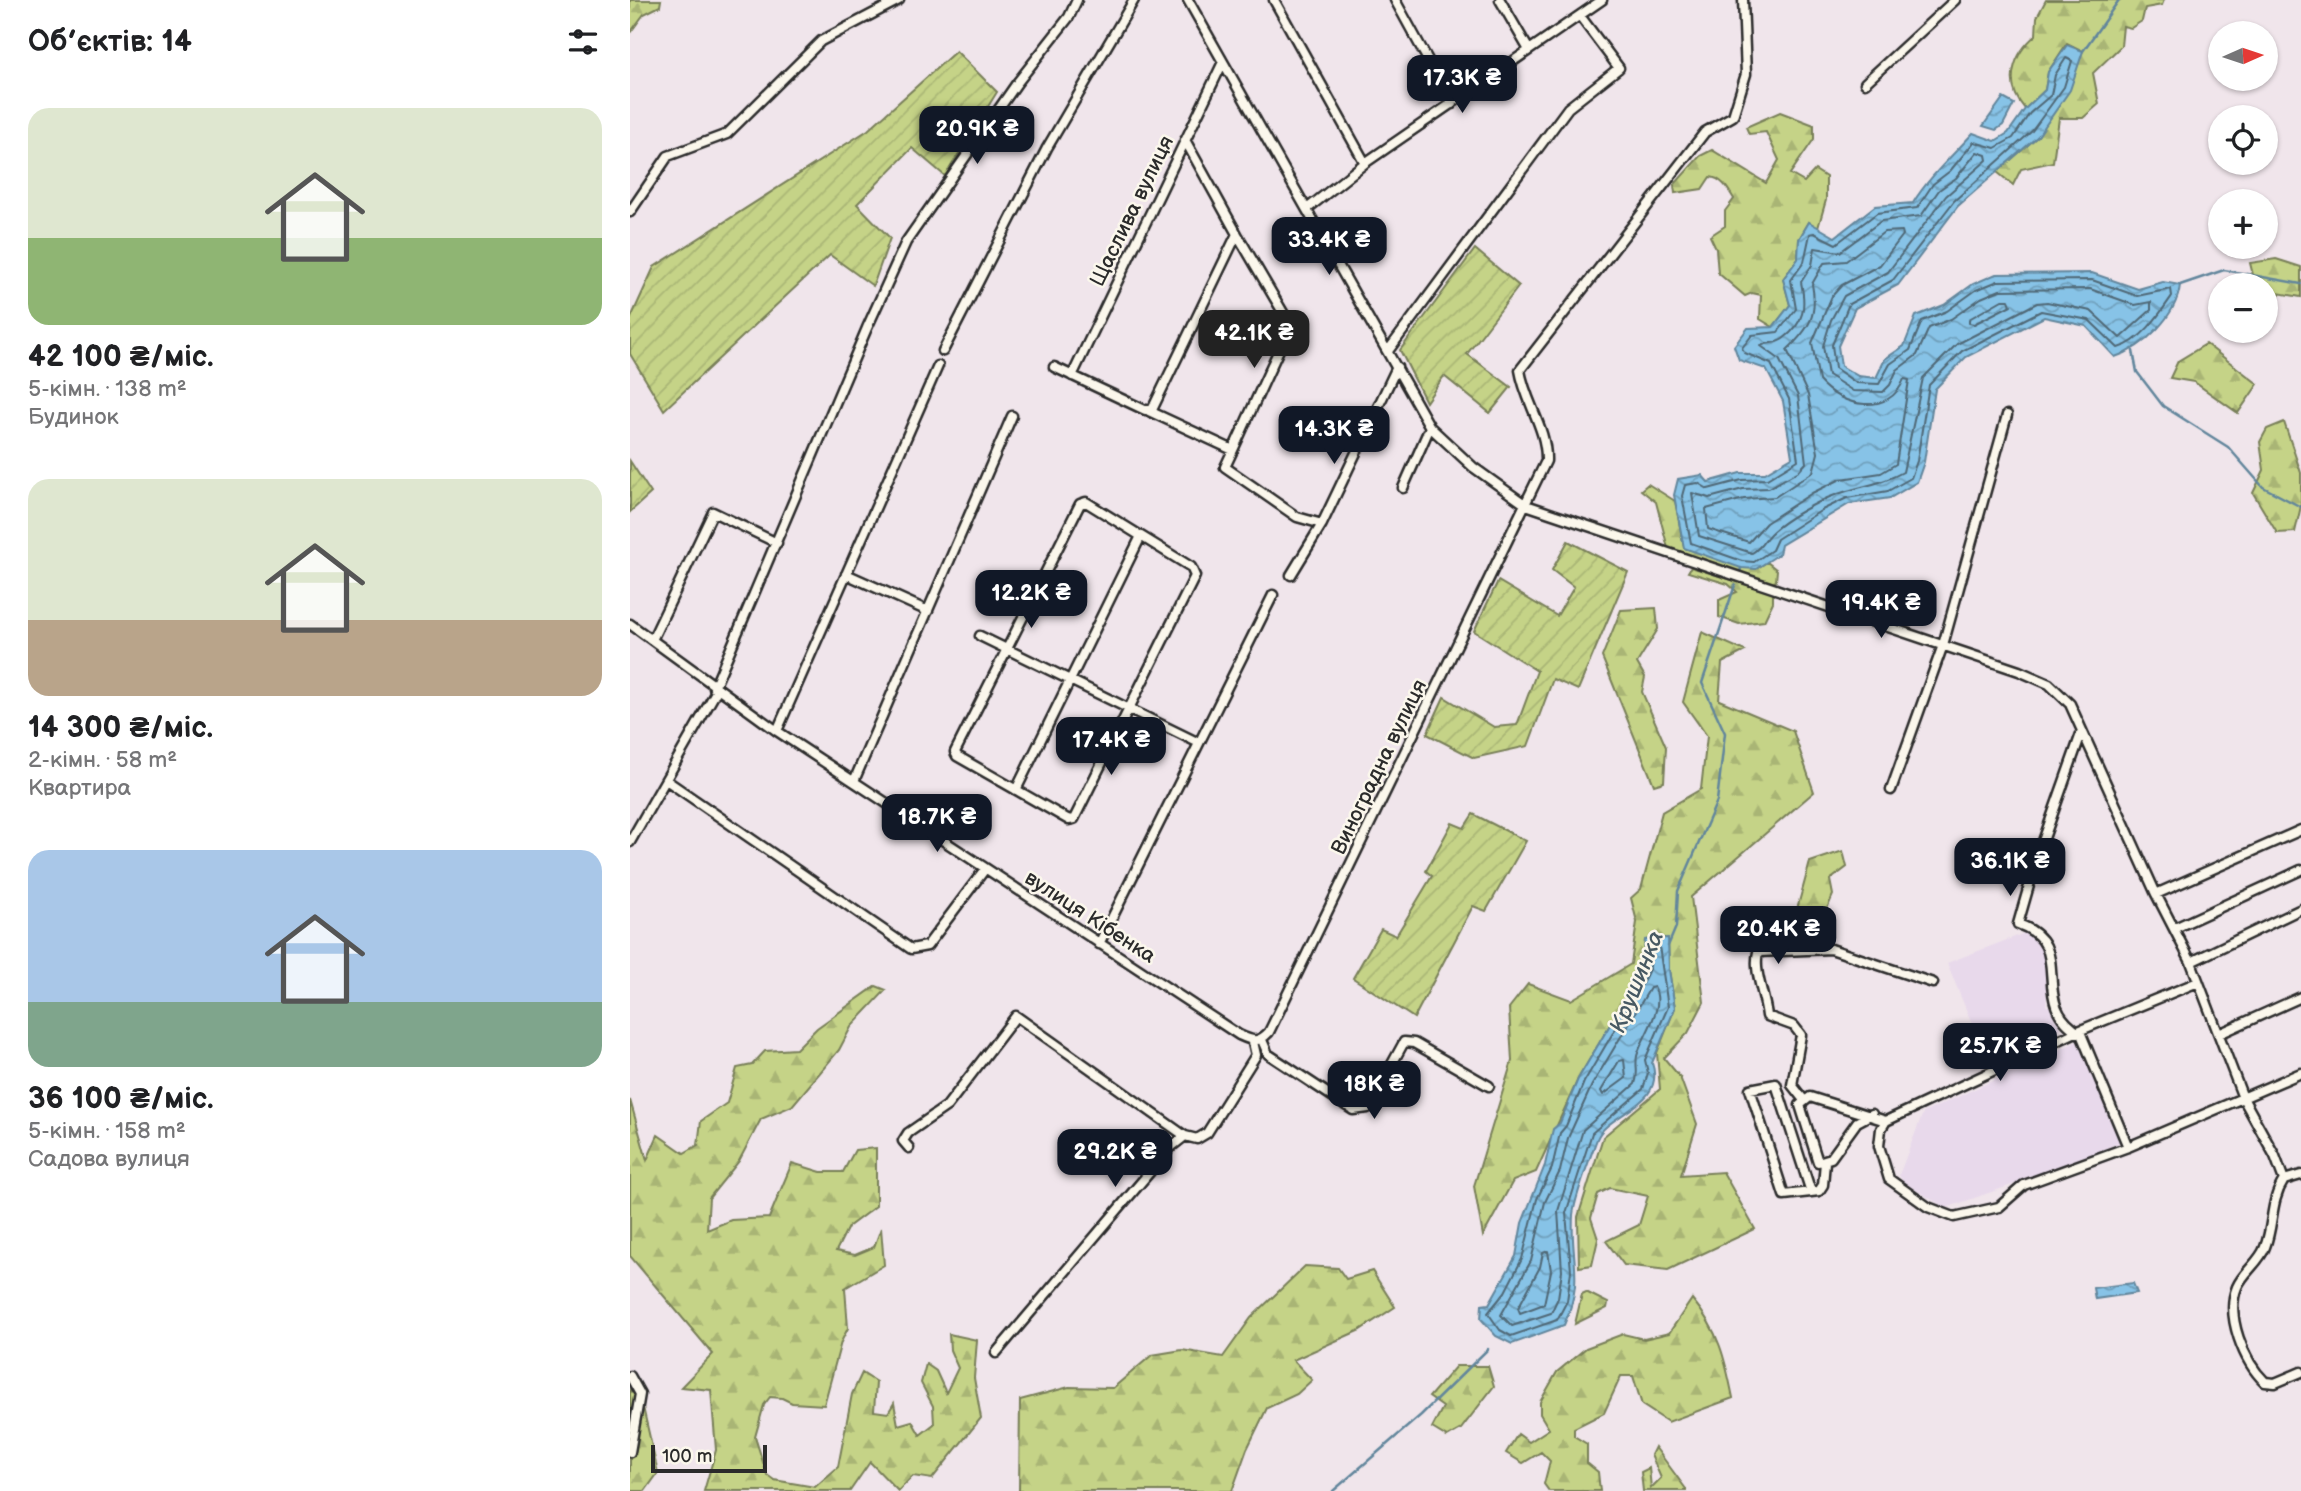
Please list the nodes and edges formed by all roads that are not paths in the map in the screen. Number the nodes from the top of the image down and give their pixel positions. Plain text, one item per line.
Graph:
1 (899, 0) edge
2 (1077, 0) edge
3 (1134, 0) edge
4 (1188, 0) edge
5 (1274, 0) edge
6 (1395, 0) edge
7 (1500, 0) edge
8 (1743, 0) edge
9 (1955, 0) edge
10 (1601, 1) edge
11 (1580, 16) junction
12 (1529, 50) junction
13 (1223, 62) junction
14 (1865, 83) dead end
15 (1452, 104) junction
16 (1185, 140) junction
17 (1365, 163) junction
18 (1307, 209) junction
19 (630, 212) edge
20 (1237, 234) junction
21 (943, 351) dead end
22 (1388, 351) junction
23 (938, 366) dead end
24 (1397, 367) junction
25 (1054, 368) dead end
26 (1072, 376) junction
27 (1149, 411) junction
28 (2007, 415) dead end
29 (1012, 416) dead end
30 (1430, 427) junction
31 (1233, 450) junction
32 (1404, 488) dead end
33 (1527, 505) junction
34 (1322, 524) junction
35 (1141, 536) junction
36 (777, 543) junction
37 (846, 574) junction
38 (1291, 576) dead end
39 (1273, 595) dead end
40 (928, 611) junction
41 (630, 624) edge
42 (981, 636) dead end
43 (652, 640) junction
44 (1943, 645) junction
45 (1006, 648) junction
46 (1070, 678) junction
47 (716, 689) junction
48 (1129, 708) junction
49 (777, 731) junction
50 (2082, 731) junction
51 (1197, 742) junction
52 (666, 780) junction
53 (854, 781) junction
54 (1016, 790) junction
55 (1891, 790) dead end
56 (2301, 830) edge
57 (630, 842) edge
58 (985, 869) junction
59 (2301, 870) edge
60 (2156, 894) junction
61 (2301, 909) edge
62 (2175, 928) junction
63 (1099, 944) junction
64 (2191, 962) junction
65 (2198, 982) junction
66 (1933, 983) dead end
67 (2301, 997) edge
68 (2076, 1032) junction
69 (2219, 1034) junction
70 (1258, 1041) junction
71 (2301, 1073) edge
72 (1776, 1084) junction
73 (1791, 1085) junction
74 (1489, 1086) dead end
75 (2243, 1098) junction
76 (1803, 1099) junction
77 (1872, 1115) junction
78 (1886, 1121) junction
79 (1185, 1136) junction
80 (2128, 1147) junction
81 (909, 1148) dead end
82 (1825, 1162) junction
83 (2301, 1175) edge
84 (2284, 1180) junction
85 (1811, 1192) junction
86 (996, 1353) dead end
87 (2301, 1373) edge
88 (630, 1376) edge
89 (630, 1452) edge

1 - 19 street
2 - 36 street
3 - 21 street
4 - 13 street
5 - 17 street
6 - 15 street
7 - 12 street
8 - 33 street, Виноградна вулиця
9 - 14 street
10 - 11 street
11 - 12 street
11 - 22 street
12 - 15 street
13 - 16 street, Щаслива вулиця
13 - 18 street
15 - 17 street
16 - 20 street
16 - 26 street, Щаслива вулиця
17 - 18 street
18 - 22 street
20 - 27 street
20 - 31 street
22 - 24 street
23 - 37 street
24 - 30 street
24 - 34 street
25 - 26 street
26 - 27 street
27 - 31 street
28 - 44 street
29 - 40 street
30 - 32 street
30 - 33 street
31 - 34 street
33 - 44 street
33 - 70 street, Виноградна вулиця
34 - 38 street
35 - 45 street
35 - 46 street
35 - 48 street
36 - 43 street
36 - 47 street
37 - 40 street
37 - 49 street
39 - 51 street
40 - 53 street
41 - 43 street, вулиця Кібенка
42 - 45 street
43 - 47 street, вулиця Кібенка
44 - 50 street
44 - 55 street
45 - 46 street
45 - 54 street
46 - 48 street
46 - 54 street
47 - 49 street, вулиця Кібенка
47 - 52 street
48 - 51 street
48 - 54 street
49 - 53 street, вулиця Кібенка
50 - 60 street
50 - 68 street
51 - 63 street
52 - 57 street
52 - 58 street
53 - 58 street, вулиця Кібенка
56 - 60 street
58 - 63 street, вулиця Кібенка
59 - 62 street
60 - 62 street
61 - 64 street
62 - 64 street
63 - 70 street, вулиця Кібенка
64 - 65 street
65 - 68 street
65 - 69 street
66 - 73 street
67 - 69 street
68 - 78 street
68 - 80 street
69 - 75 street
70 - 74 street, вулиця Кібенка
70 - 79 street, Виноградна вулиця
71 - 75 street
72 - 73 street
72 - 85 street
72 - 85 street
73 - 76 street
75 - 80 street
75 - 84 street
76 - 77 street
76 - 82 street
77 - 78 street
77 - 82 street
78 - 80 street
79 - 81 street
79 - 86 street
82 - 85 street
83 - 84 street
84 - 87 street
88 - 89 street

